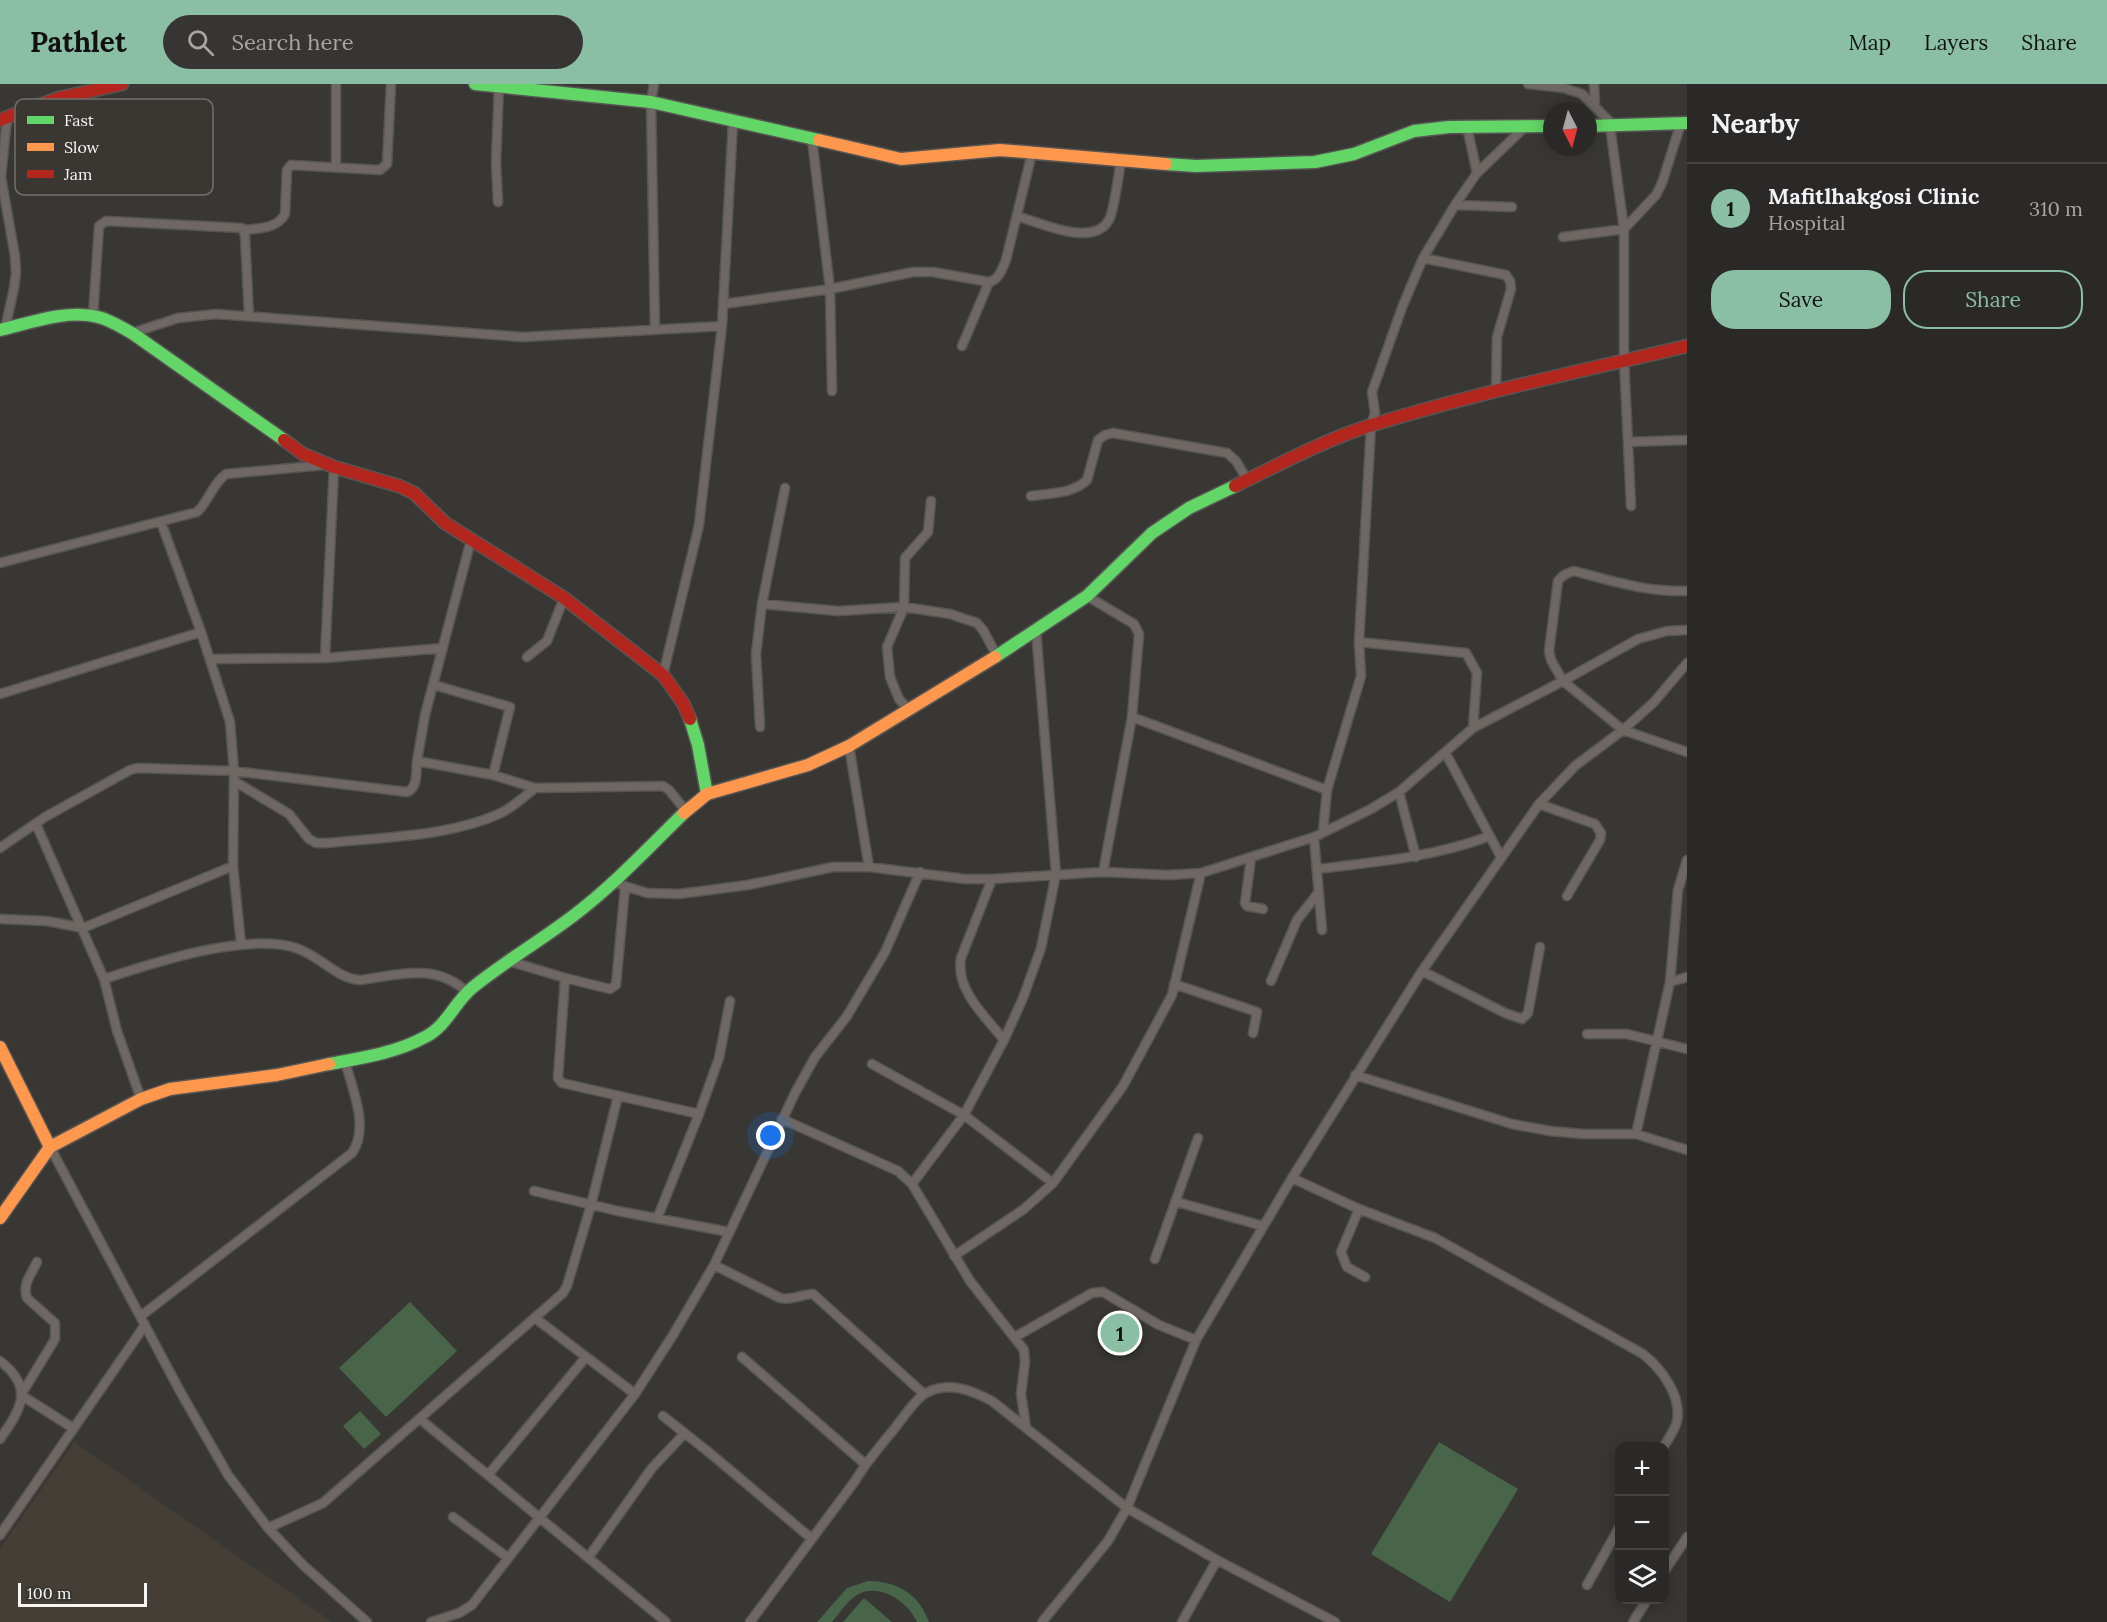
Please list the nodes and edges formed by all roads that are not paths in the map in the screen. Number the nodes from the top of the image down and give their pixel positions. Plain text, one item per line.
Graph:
1 (122, 84) edge
2 (336, 84) edge
3 (391, 84) edge
4 (475, 84) edge
5 (654, 84) edge
6 (1528, 84) edge
7 (1594, 84) edge
8 (499, 85) edge
9 (56, 99) edge
10 (651, 102) junction
11 (1590, 102) edge
12 (1595, 102) edge
13 (1597, 109) edge
14 (3, 119) edge
15 (733, 121) junction
16 (1682, 125) edge
17 (1526, 126) junction
18 (1543, 126) edge
19 (1597, 126) edge
20 (1612, 126) junction
21 (1467, 127) junction
22 (1687, 135) edge
23 (812, 139) junction
24 (1032, 153) junction
25 (1121, 160) junction
26 (336, 167) junction
27 (1477, 173) junction
28 (498, 202) dead end
29 (1455, 205) junction
30 (1512, 207) dead end
31 (1017, 216) junction
32 (1624, 229) junction
33 (244, 230) junction
34 (1563, 237) dead end
35 (1424, 258) junction
36 (989, 282) junction
37 (830, 289) junction
38 (724, 304) junction
39 (93, 316) junction
40 (249, 316) junction
41 (723, 326) junction
42 (2, 329) edge
43 (655, 330) junction
44 (132, 333) junction
45 (962, 346) dead end
46 (1687, 346) edge
47 (1624, 360) junction
48 (832, 391) dead end
49 (1496, 391) junction
50 (1371, 425) junction
51 (1687, 440) edge
52 (1628, 442) junction
53 (331, 466) junction
54 (1244, 474) junction
55 (785, 488) dead end
56 (1031, 496) dead end
57 (931, 501) dead end
58 (1631, 506) dead end
59 (161, 522) junction
60 (471, 540) junction
61 (0, 563) edge
62 (1687, 591) edge
63 (1088, 596) junction
64 (564, 598) junction
65 (762, 604) junction
66 (904, 608) junction
67 (1036, 630) junction
68 (1687, 630) edge
69 (201, 632) junction
70 (1359, 642) junction
71 (443, 648) junction
72 (997, 656) junction
73 (526, 657) dead end
74 (325, 658) junction
75 (210, 659) junction
76 (1687, 663) edge
77 (663, 675) junction
78 (1563, 681) junction
79 (434, 685) junction
80 (0, 694) edge
81 (909, 710) junction
82 (1132, 717) junction
83 (760, 727) dead end
84 (1473, 728) junction
85 (1623, 730) junction
86 (849, 746) junction
87 (1445, 752) junction
88 (1687, 752) edge
89 (417, 761) junction
90 (234, 771) junction
91 (493, 775) junction
92 (234, 781) junction
93 (535, 788) junction
94 (1327, 790) junction
95 (1399, 792) junction
96 (707, 794) junction
97 (1539, 804) junction
98 (686, 811) junction
99 (36, 824) junction
100 (1323, 832) junction
101 (1490, 836) junction
102 (1314, 837) junction
103 (0, 848) edge
104 (1416, 857) junction
105 (1501, 857) junction
106 (1251, 858) junction
107 (1687, 860) edge
108 (233, 866) junction
109 (869, 867) junction
110 (1317, 869) junction
111 (921, 872) junction
112 (1104, 872) junction
113 (1201, 873) junction
114 (1056, 874) junction
115 (992, 879) junction
116 (612, 882) junction
117 (625, 887) junction
118 (1318, 892) junction
119 (1567, 896) dead end
120 (1263, 909) dead end
121 (0, 919) edge
122 (83, 928) junction
123 (1322, 930) dead end
124 (241, 944) junction
125 (1540, 947) dead end
126 (509, 961) junction
127 (1422, 971) junction
128 (1687, 977) edge
129 (565, 978) junction
130 (104, 979) junction
131 (1272, 981) dead end
132 (1670, 982) junction
133 (1174, 984) junction
134 (467, 992) junction
135 (730, 1000) dead end
136 (1253, 1033) dead end
137 (1587, 1034) dead end
138 (1004, 1040) junction
139 (1656, 1043) junction
140 (0, 1047) edge
141 (1687, 1049) edge
142 (345, 1061) junction
143 (872, 1065) dead end
144 (1355, 1075) junction
145 (618, 1096) junction
146 (141, 1099) junction
147 (699, 1114) junction
148 (964, 1114) junction
149 (782, 1119) junction
150 (1636, 1134) junction
151 (1198, 1138) dead end
152 (50, 1147) junction
153 (1687, 1150) edge
154 (1292, 1178) junction
155 (1053, 1183) junction
156 (912, 1184) junction
157 (534, 1191) dead end
158 (1177, 1202) junction
159 (591, 1205) junction
160 (1359, 1209) junction
161 (0, 1218) edge
162 (657, 1218) junction
163 (1263, 1226) junction
164 (729, 1232) junction
165 (954, 1256) junction
166 (1155, 1259) dead end
167 (37, 1262) dead end
168 (714, 1265) junction
169 (1365, 1277) dead end
170 (141, 1316) junction
171 (534, 1318) junction
172 (145, 1325) junction
173 (1015, 1337) junction
174 (1196, 1340) junction
175 (586, 1357) junction
176 (742, 1357) dead end
177 (0, 1361) edge
178 (635, 1394) junction
179 (924, 1394) junction
180 (21, 1395) junction
181 (663, 1416) dead end
182 (420, 1419) junction
183 (1026, 1427) junction
184 (73, 1428) junction
185 (684, 1434) junction
186 (0, 1439) edge
187 (1666, 1442) edge
188 (865, 1464) junction
189 (488, 1475) junction
190 (1127, 1508) junction
191 (453, 1517) dead end
192 (538, 1518) junction
193 (268, 1528) junction
194 (0, 1535) edge
195 (1615, 1535) edge
196 (1687, 1537) edge
197 (812, 1539) junction
198 (507, 1557) junction
199 (588, 1558) junction
200 (1217, 1560) junction
201 (1669, 1566) edge
202 (1587, 1586) dead end
203 (1644, 1604) edge
204 (436, 1621) edge
205 (367, 1622) edge
206 (666, 1622) edge
207 (750, 1622) edge
208 (1042, 1622) edge
209 (1182, 1622) edge
210 (1335, 1622) edge
211 (1633, 1622) edge

1 - 9 street
2 - 26 street
3 - 26 street
4 - 8 street
5 - 10 street
6 - 11 street
7 - 12 street
8 - 10 street
8 - 28 street
10 - 15 street
10 - 43 street
13 - 20 street
14 - 42 street
15 - 23 street
15 - 38 street
16 - 20 street
16 - 22 street
16 - 32 street
17 - 18 street
17 - 21 street
17 - 27 street
19 - 20 street
20 - 32 street
21 - 25 street
21 - 27 street
23 - 24 street
23 - 37 street
24 - 25 street
24 - 31 street
25 - 31 street
26 - 33 street
27 - 29 street
29 - 30 street
29 - 35 street
31 - 36 street
32 - 34 street
32 - 47 street
33 - 39 street
33 - 40 street
35 - 49 street
35 - 50 street
36 - 37 street
36 - 45 street
37 - 38 street
37 - 48 street
38 - 41 street
39 - 42 street
39 - 44 street
40 - 43 street
40 - 44 street
41 - 43 street
41 - 77 street
44 - 53 street
46 - 47 street
47 - 49 street
47 - 52 street
49 - 50 street
50 - 54 street
50 - 70 street
51 - 52 street
52 - 58 street
53 - 59 street
53 - 60 street
53 - 74 street
54 - 56 street
54 - 63 street
55 - 65 street
57 - 66 street
59 - 61 street
59 - 69 street
60 - 64 street
60 - 71 street
62 - 78 street
63 - 67 street
63 - 82 street
64 - 73 street
64 - 77 street
65 - 66 street
65 - 83 street
66 - 72 street
66 - 81 street
67 - 72 street
67 - 114 street
68 - 78 street
69 - 75 street
69 - 80 street
70 - 84 street
70 - 94 street
71 - 74 street
71 - 79 street
72 - 81 street
74 - 75 street
75 - 90 street
76 - 85 street
77 - 96 street
78 - 84 street
78 - 85 street
79 - 89 street
79 - 91 street
81 - 86 street
82 - 94 street
82 - 112 street
84 - 87 street
85 - 88 street
85 - 97 street
86 - 96 street
86 - 109 street
87 - 95 street
87 - 101 street
89 - 90 street
89 - 91 street
90 - 92 street
90 - 99 street
91 - 93 street
92 - 93 street
92 - 108 street
93 - 98 street
94 - 100 street
95 - 100 street
95 - 104 street
96 - 98 street
97 - 105 street
97 - 119 street
98 - 116 street
99 - 103 street
99 - 122 street
100 - 102 street
101 - 104 street
101 - 105 street
102 - 106 street
102 - 110 street
104 - 110 street
105 - 127 street
106 - 113 street
106 - 120 street
107 - 132 street
108 - 122 street
108 - 124 street
109 - 111 street
109 - 117 street
110 - 118 street
111 - 115 street
111 - 149 street
112 - 113 street
112 - 114 street
113 - 133 street
114 - 115 street
114 - 138 street
115 - 138 street
116 - 117 street
116 - 126 street
117 - 129 street
118 - 123 street
118 - 131 street
121 - 122 street
122 - 130 street
124 - 130 street
124 - 134 street
125 - 127 street
126 - 129 street
126 - 134 street
127 - 144 street
128 - 132 street
129 - 145 street
130 - 146 street
132 - 139 street
133 - 136 street
133 - 155 street
134 - 142 street
135 - 147 street
137 - 139 street
138 - 148 street
139 - 141 street
139 - 150 street
140 - 152 street
142 - 146 street
142 - 170 street
143 - 148 street
144 - 150 street
144 - 154 street
145 - 147 street
145 - 159 street
146 - 152 street
147 - 162 street
148 - 155 street
148 - 156 street
149 - 156 street
149 - 164 street
150 - 153 street
151 - 158 street
152 - 161 street
152 - 170 street
154 - 160 street
154 - 163 street
155 - 165 street
156 - 165 street
157 - 159 street
158 - 163 street
158 - 166 street
159 - 162 street
159 - 171 street
160 - 169 street
160 - 187 street
162 - 164 street
163 - 174 street
164 - 168 street
165 - 173 street
167 - 180 street
168 - 178 street
168 - 179 street
170 - 172 street
171 - 175 street
171 - 182 street
172 - 184 street
172 - 193 street
173 - 174 street
173 - 183 street
174 - 190 street
175 - 178 street
175 - 189 street
176 - 188 street
177 - 180 street
178 - 192 street
179 - 183 street
179 - 188 street
180 - 184 street
180 - 186 street
181 - 185 street
182 - 189 street
182 - 193 street
183 - 190 street
184 - 194 street
185 - 197 street
185 - 199 street
188 - 197 street
189 - 192 street
190 - 200 street
190 - 208 street
191 - 198 street
192 - 198 street
192 - 199 street
193 - 205 street
195 - 202 street
196 - 201 street
197 - 207 street
198 - 204 street
199 - 206 street
200 - 209 street
200 - 210 street
203 - 211 street

